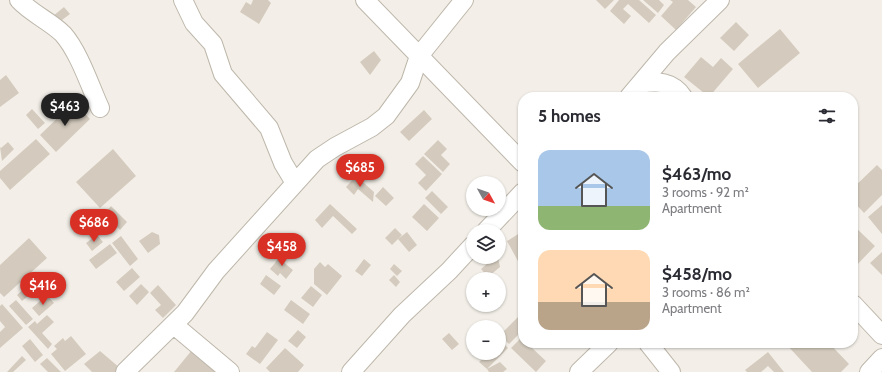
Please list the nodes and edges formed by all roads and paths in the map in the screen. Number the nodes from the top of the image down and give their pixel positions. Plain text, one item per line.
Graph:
1 (19, 0) edge
2 (183, 0) edge
3 (365, 0) edge
4 (464, 0) edge
5 (720, 0) edge
6 (419, 56) junction
7 (634, 91) edge
8 (677, 92) edge
9 (100, 108) dead end
10 (518, 158) edge
11 (295, 183) junction
12 (518, 197) edge
13 (493, 224) edge
14 (466, 253) edge
15 (858, 309) edge
16 (174, 325) junction
17 (882, 335) edge
18 (604, 348) edge
19 (652, 348) edge
20 (882, 358) edge
21 (125, 372) edge
22 (230, 372) edge
23 (351, 372) edge
24 (579, 372) edge
25 (671, 372) edge
26 (869, 372) edge

1 - 9 street
2 - 11 street
3 - 6 street
4 - 6 street
5 - 7 street
6 - 10 street
6 - 11 street
7 - 8 street
11 - 16 street
12 - 13 street
14 - 23 street
15 - 17 street
16 - 21 street
16 - 22 street
18 - 24 street
19 - 25 street
20 - 26 street

